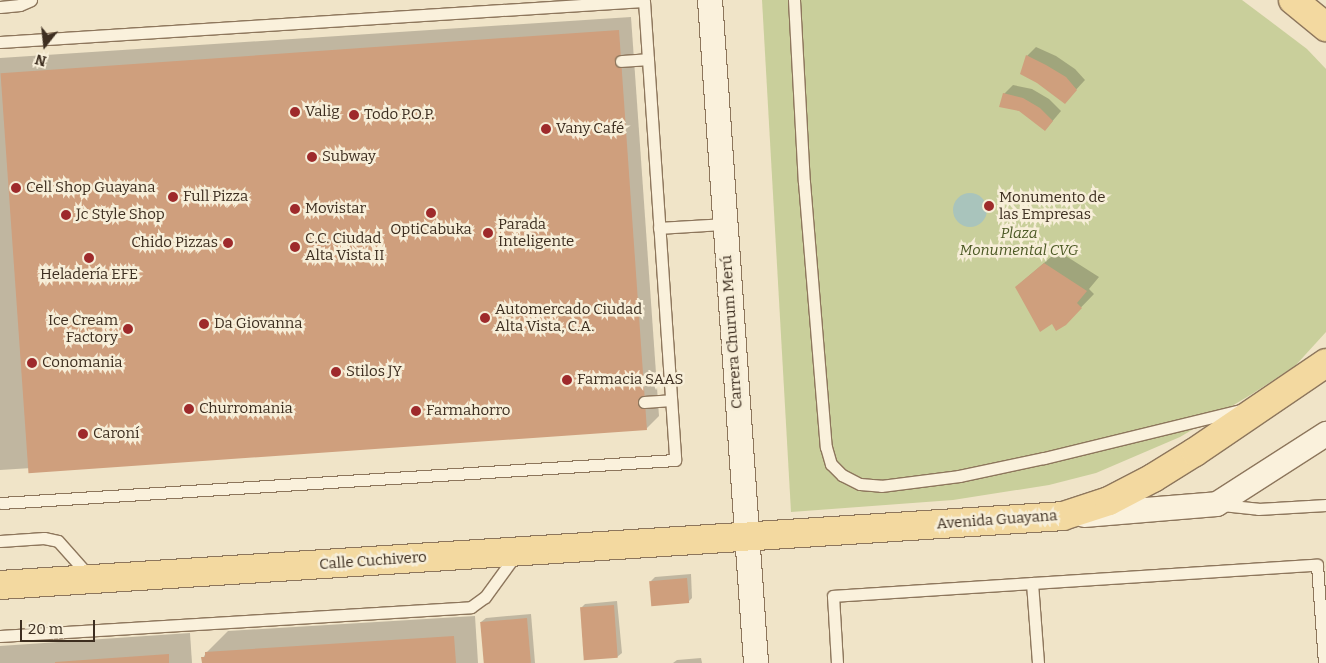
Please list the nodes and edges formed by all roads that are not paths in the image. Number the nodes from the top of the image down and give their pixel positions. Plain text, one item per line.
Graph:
1 (31, 0) edge
2 (710, 0) edge
3 (794, 0) edge
4 (1293, 0) edge
5 (0, 7) edge
6 (1326, 27) edge
7 (0, 42) edge
8 (648, 59) junction
9 (621, 61) dead end
10 (725, 224) junction
11 (659, 228) junction
12 (1326, 345) edge
13 (1326, 363) edge
14 (671, 400) junction
15 (644, 402) dead end
16 (1261, 406) junction
17 (1326, 434) edge
18 (0, 503) edge
19 (1218, 504) junction
20 (1326, 505) edge
21 (1063, 516) junction
22 (747, 536) junction
23 (0, 541) edge
24 (518, 552) junction
25 (92, 579) junction
26 (1032, 583) junction
27 (0, 585) edge
28 (1324, 622) edge
29 (0, 636) edge
30 (756, 663) edge
31 (837, 663) edge
32 (1038, 663) edge
33 (1324, 663) edge

1 - 5 lane
2 - 10 street, Carrera Churum Merú
3 - 16 lane
4 - 6 main road
7 - 8 lane
8 - 9 lane
8 - 11 lane
10 - 11 lane
10 - 22 street, Carrera Churum Merú
11 - 14 lane
12 - 16 main road
13 - 16 main road, Avenida Guayana
14 - 15 lane
14 - 18 lane
16 - 21 main road, Avenida Guayana
17 - 19 street
19 - 20 lane
19 - 21 street
21 - 22 main road, Avenida Guayana
22 - 24 main road, Calle Cuchivero
22 - 30 street, Carrera Churum Merú
23 - 25 lane
24 - 25 main road, Calle Cuchivero
24 - 29 lane
25 - 27 main road, Calle Cuchivero
26 - 28 lane
26 - 31 lane
26 - 32 lane
28 - 33 lane

